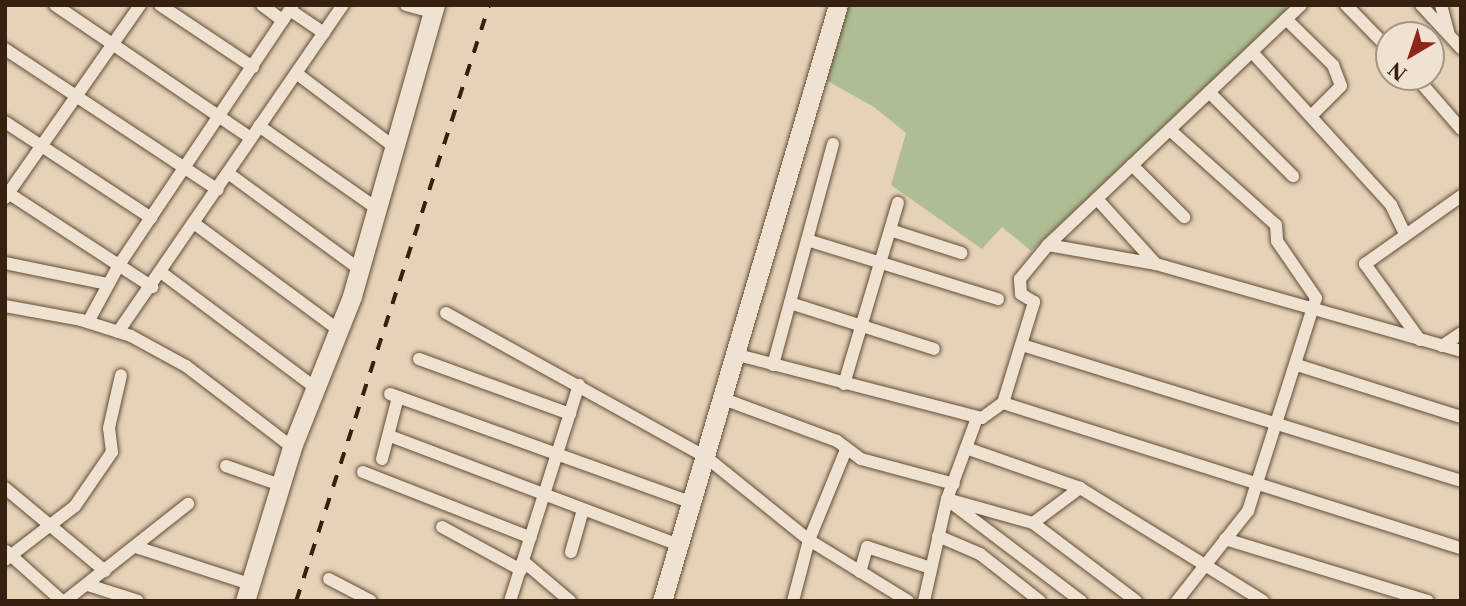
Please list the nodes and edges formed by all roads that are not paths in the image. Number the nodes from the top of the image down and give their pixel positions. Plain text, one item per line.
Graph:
1 (55, 5) edge
2 (140, 5) edge
3 (160, 5) edge
4 (262, 5) edge
5 (343, 5) edge
6 (406, 5) edge
7 (838, 5) edge
8 (1301, 5) edge
9 (1346, 5) edge
10 (1421, 5) edge
11 (1441, 5) edge
12 (434, 8) edge
13 (289, 12) edge
14 (1286, 19) junction
15 (324, 33) junction
16 (1448, 33) junction
17 (1375, 35) edge
18 (113, 45) junction
19 (1461, 48) edge
20 (5, 49) edge
21 (1252, 52) junction
22 (253, 67) junction
23 (296, 73) junction
24 (1428, 91) edge
25 (1209, 92) junction
26 (76, 95) junction
27 (218, 115) junction
28 (1311, 117) junction
29 (5, 122) edge
30 (259, 126) junction
31 (1461, 129) edge
32 (1170, 130) junction
33 (251, 138) junction
34 (833, 144) dead end
35 (38, 145) junction
36 (393, 146) junction
37 (1132, 165) junction
38 (186, 167) junction
39 (228, 173) junction
40 (1293, 176) dead end
41 (218, 190) junction
42 (6, 194) edge
43 (1461, 196) edge
44 (1097, 199) junction
45 (898, 203) dead end
46 (379, 210) junction
47 (1184, 217) dead end
48 (151, 218) junction
49 (195, 224) junction
50 (890, 230) junction
51 (1405, 233) junction
52 (807, 240) junction
53 (1048, 245) junction
54 (961, 253) dead end
55 (5, 263) edge
56 (881, 263) junction
57 (1156, 264) junction
58 (119, 265) junction
59 (359, 269) junction
60 (162, 273) junction
61 (107, 285) junction
62 (152, 287) junction
63 (998, 299) dead end
64 (790, 303) junction
65 (5, 306) edge
66 (1315, 312) junction
67 (446, 313) dead end
68 (88, 322) junction
69 (862, 326) junction
70 (340, 331) junction
71 (118, 332) junction
72 (1461, 333) edge
73 (1420, 340) junction
74 (1022, 345) junction
75 (1442, 346) junction
76 (934, 349) dead end
77 (1461, 351) edge
78 (734, 354) junction
79 (419, 359) dead end
80 (773, 365) junction
81 (1297, 365) junction
82 (121, 375) dead end
83 (844, 384) junction
84 (579, 385) junction
85 (313, 386) junction
86 (720, 398) junction
87 (1003, 403) junction
88 (570, 414) junction
89 (1461, 417) edge
90 (977, 418) junction
91 (1277, 423) junction
92 (390, 436) junction
93 (292, 447) junction
94 (966, 448) junction
95 (846, 450) junction
96 (557, 454) junction
97 (706, 457) junction
98 (382, 458) dead end
99 (226, 466) dead end
100 (363, 472) dead end
101 (1461, 481) edge
102 (954, 484) junction
103 (1257, 484) junction
104 (280, 485) junction
105 (5, 488) edge
106 (1080, 488) junction
107 (544, 495) junction
108 (947, 499) junction
109 (692, 503) junction
110 (188, 505) dead end
111 (583, 510) junction
112 (1033, 523) junction
113 (51, 525) junction
114 (442, 527) dead end
115 (995, 534) junction
116 (938, 536) junction
117 (531, 538) junction
118 (1224, 539) junction
119 (809, 540) junction
120 (679, 544) junction
121 (136, 547) junction
122 (1461, 548) edge
123 (571, 552) dead end
124 (980, 554) junction
125 (7, 556) edge
126 (1203, 563) junction
127 (522, 565) junction
128 (931, 568) junction
129 (105, 571) junction
130 (860, 572) junction
131 (329, 579) dead end
132 (88, 585) junction
133 (248, 592) edge
134 (358, 598) edge
135 (63, 601) edge
136 (138, 601) edge
137 (371, 601) edge
138 (510, 601) edge
139 (570, 601) edge
140 (662, 601) edge
141 (793, 601) edge
142 (908, 601) edge
143 (924, 601) edge
144 (1040, 601) edge
145 (1082, 601) edge
146 (1136, 601) edge
147 (1177, 601) edge
148 (1263, 601) edge
149 (1428, 601) edge

1 - 18 street
2 - 18 street
3 - 22 street
4 - 13 street
5 - 15 street
6 - 12 street
7 - 78 main road
8 - 14 street
9 - 17 street
10 - 16 street
11 - 16 street
12 - 36 main road
13 - 15 street
13 - 22 street
14 - 21 street
14 - 28 street
15 - 23 street
16 - 19 street
18 - 26 street
18 - 27 street
20 - 26 street
21 - 25 street
21 - 28 street
22 - 27 street
23 - 30 street
23 - 36 street
24 - 31 street
25 - 32 street
25 - 40 street
26 - 35 street
26 - 38 street
27 - 33 street
27 - 38 street
28 - 51 street
29 - 35 street
30 - 33 street
30 - 46 street
32 - 37 street
32 - 66 street
33 - 39 street
34 - 52 street
35 - 42 street
35 - 48 street
36 - 46 main road
37 - 44 street
37 - 47 street
38 - 41 street
38 - 48 street
39 - 41 street
39 - 59 street
41 - 49 street
42 - 58 street
43 - 51 street
44 - 53 street
44 - 57 street
45 - 50 street
46 - 59 main road
48 - 58 street
49 - 60 street
49 - 70 street
50 - 54 street
50 - 56 street
51 - 73 street
52 - 56 street
52 - 64 street
53 - 57 street
53 - 74 street
55 - 61 street
56 - 63 street
56 - 69 street
57 - 66 street
58 - 61 street
58 - 62 street
59 - 70 main road
60 - 62 street
60 - 85 street
61 - 68 street
62 - 71 street
64 - 69 street
64 - 80 street
65 - 68 street
66 - 73 street
66 - 81 street
67 - 84 street
68 - 71 street
69 - 76 street
69 - 83 street
70 - 85 main road
71 - 93 street
72 - 75 street
73 - 75 street
74 - 87 street
74 - 91 street
75 - 77 street
78 - 80 street
78 - 86 main road
79 - 88 street
80 - 83 street
81 - 89 street
81 - 91 street
82 - 113 street
83 - 90 street
84 - 88 street
84 - 97 street
85 - 93 main road
86 - 95 street
86 - 97 main road
87 - 90 street
87 - 103 street
88 - 96 street
90 - 94 street
91 - 101 street
91 - 103 street
92 - 96 street
92 - 98 street
92 - 107 street
93 - 104 main road
94 - 102 street
94 - 106 street
95 - 102 street
95 - 119 street
96 - 107 street
96 - 109 street
97 - 109 main road
97 - 119 street
99 - 104 street
100 - 117 street
102 - 108 street
103 - 118 street
103 - 122 street
104 - 133 main road
105 - 113 street
106 - 112 street
106 - 126 street
107 - 111 street
107 - 117 street
108 - 112 street
108 - 115 street
108 - 116 street
109 - 120 main road
110 - 121 street
111 - 120 street
111 - 123 street
112 - 146 street
113 - 125 street
113 - 129 street
114 - 127 street
115 - 124 street
115 - 145 street
116 - 124 street
116 - 128 street
117 - 127 street
118 - 126 street
118 - 149 street
119 - 130 street
119 - 141 street
120 - 140 main road
121 - 129 street
121 - 133 street
124 - 144 street
125 - 135 street
126 - 147 street
126 - 148 street
127 - 138 street
127 - 139 street
128 - 130 street
128 - 143 street
129 - 132 street
130 - 142 street
131 - 134 street
132 - 135 street
132 - 136 street
134 - 137 street

